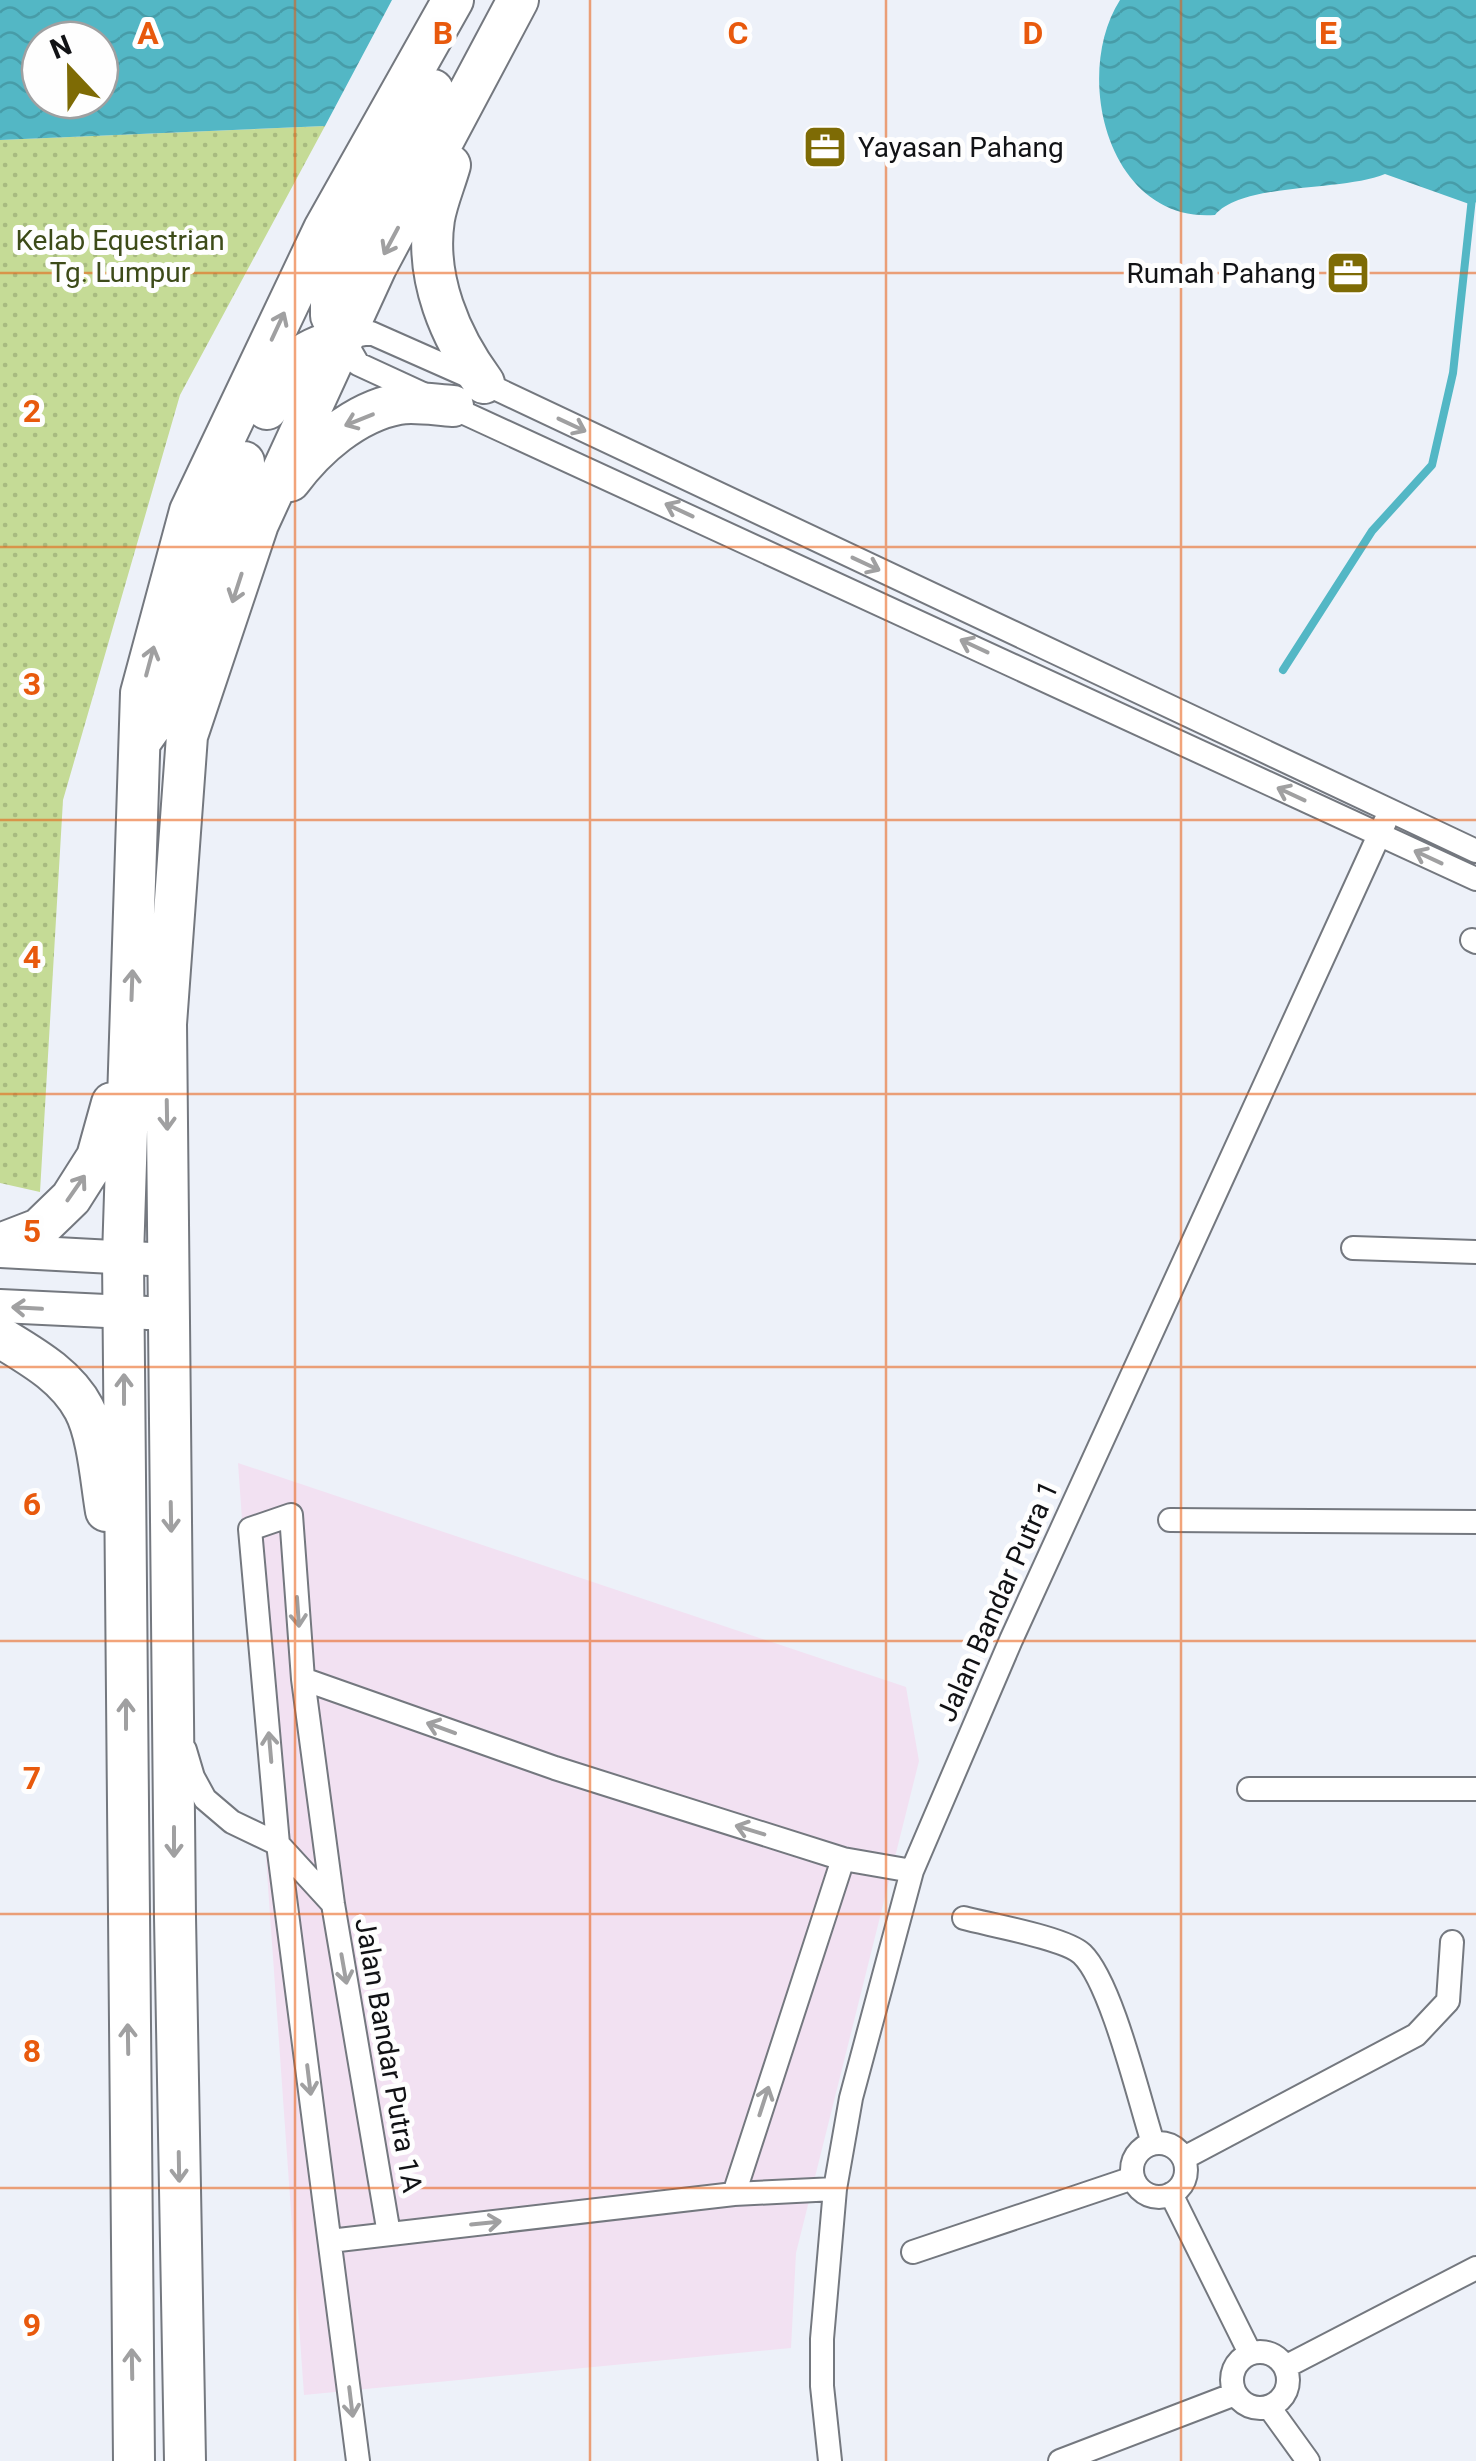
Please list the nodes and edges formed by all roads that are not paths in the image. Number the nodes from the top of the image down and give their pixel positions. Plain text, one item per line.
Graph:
1 (453, 0) edge
2 (476, 0) edge
3 (518, 0) edge
4 (474, 84) junction
5 (343, 338) junction
6 (469, 394) junction
7 (258, 524) junction
8 (140, 742) junction
9 (1390, 812) junction
10 (1380, 834) junction
11 (1476, 851) edge
12 (1476, 879) edge
13 (130, 1038) junction
14 (0, 1244) edge
15 (1353, 1248) dead end
16 (0, 1252) edge
17 (1476, 1252) edge
18 (123, 1257) junction
19 (169, 1260) junction
20 (0, 1306) edge
21 (124, 1312) junction
22 (169, 1314) junction
23 (0, 1337) edge
24 (1170, 1520) dead end
25 (1476, 1522) edge
26 (125, 1623) junction
27 (302, 1679) junction
28 (173, 1704) junction
29 (1250, 1789) dead end
30 (1476, 1789) edge
31 (278, 1844) junction
32 (843, 1858) junction
33 (912, 1870) junction
34 (333, 1904) junction
35 (964, 1918) dead end
36 (1452, 1942) dead end
37 (1152, 2143) junction
38 (1184, 2158) junction
39 (1133, 2178) junction
40 (835, 2189) junction
41 (734, 2194) junction
42 (1171, 2194) junction
43 (389, 2234) junction
44 (330, 2241) junction
45 (912, 2252) dead end
46 (1476, 2268) edge
47 (1250, 2353) junction
48 (1285, 2367) junction
49 (1235, 2394) junction
50 (1269, 2406) junction
51 (134, 2461) edge
52 (185, 2461) edge
53 (358, 2461) edge
54 (830, 2461) edge
55 (1060, 2461) edge
56 (1308, 2461) edge

8 -> 1 highway
2 - 5 highway
3 - 4 highway
4 -> 5 highway
4 - 6 highway
5 - 6 street
5 - 6 street
5 - 7 highway
5 - 8 highway
6 -> 7 highway
6 -> 9 street
10 -> 6 street
7 -> 19 highway
13 -> 8 highway
9 - 10 street, Jalan Bandar Putra 1
9 - 11 street
12 -> 10 street
10 - 33 street, Jalan Bandar Putra 1
14 -> 13 highway
13 - 18 highway
15 - 17 street
16 - 18 main road
18 - 19 main road
18 - 21 highway
19 - 22 highway
21 -> 20 main road
21 - 22 main road
26 -> 21 highway
22 -> 28 highway
23 - 26 highway
24 - 25 street
51 -> 26 highway
31 -> 27 street, Jalan Bandar Putra 1A
32 -> 27 street
27 - 34 street, Jalan Bandar Putra 1A
28 - 31 street
28 -> 52 highway
29 - 30 street
31 - 34 street
31 -> 44 street
32 - 33 street
41 -> 32 street
33 - 40 street, Jalan Bandar Putra 1
34 -> 43 street, Jalan Bandar Putra 1A
35 - 37 street
36 - 38 street
37 - 38 street
37 - 39 street
38 - 42 street
39 - 42 street
39 - 45 street
40 - 41 street, Jalan Bandar Putra 1A
40 - 54 street, Jalan Bandar Putra 1
43 -> 41 street, Jalan Bandar Putra 1A
42 - 47 street
43 - 44 street
44 -> 53 street
46 - 48 street
47 - 48 street
47 - 49 street
48 - 50 street
49 - 50 street
49 - 55 street
50 - 56 street

